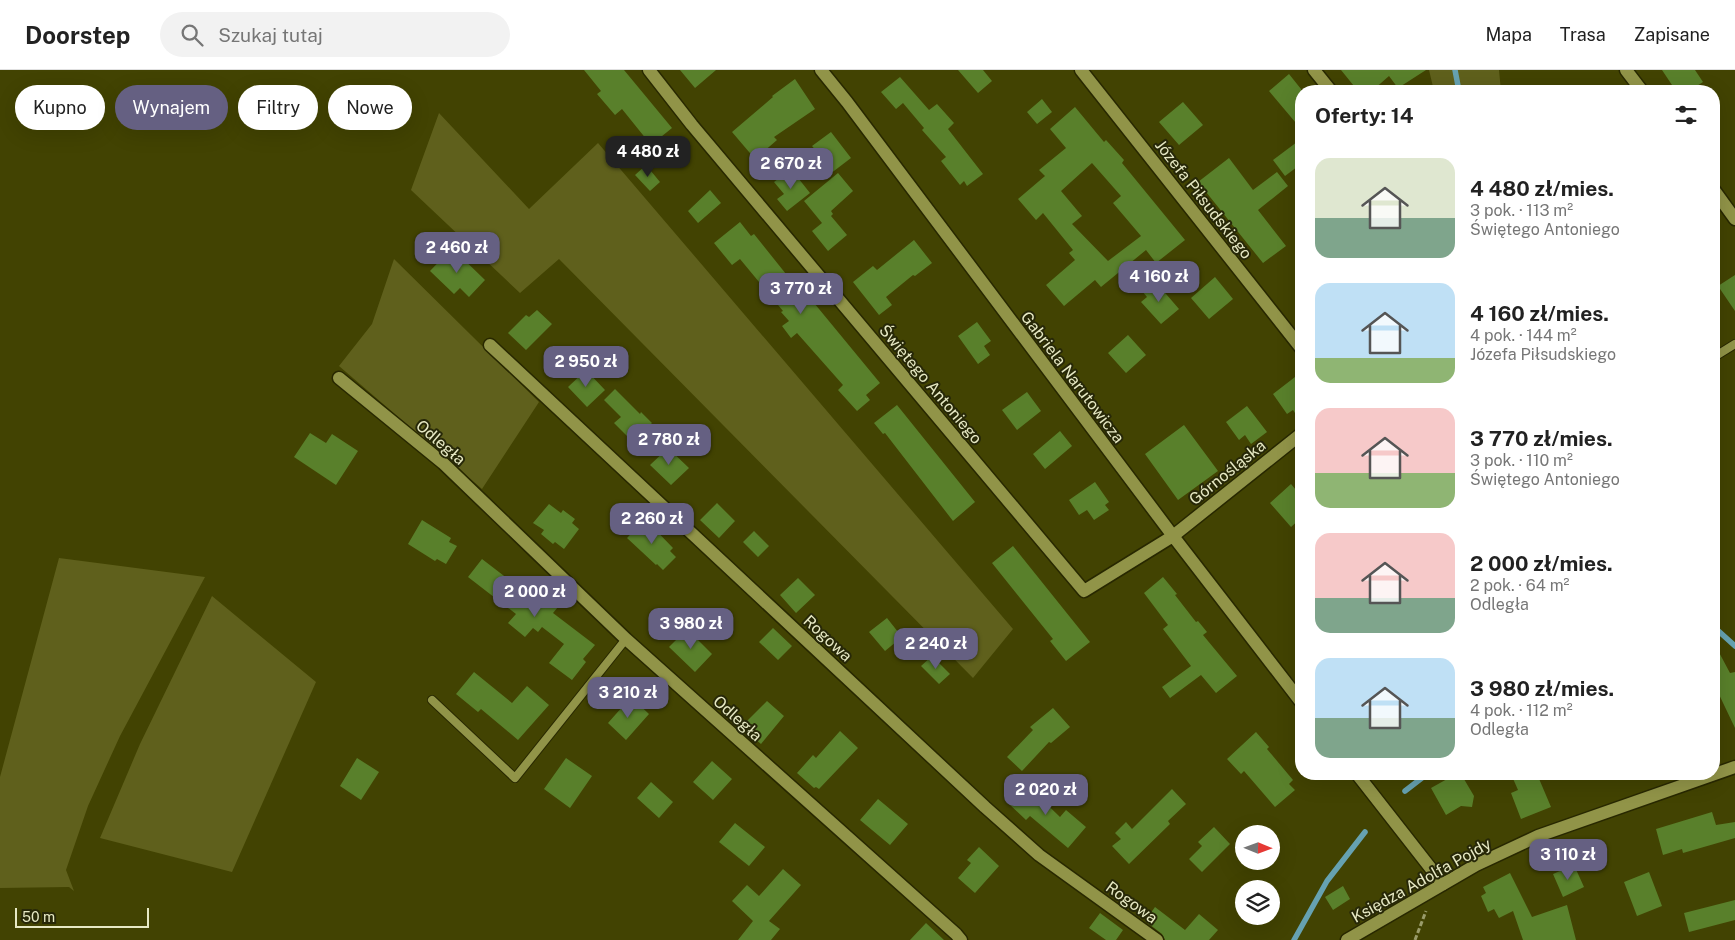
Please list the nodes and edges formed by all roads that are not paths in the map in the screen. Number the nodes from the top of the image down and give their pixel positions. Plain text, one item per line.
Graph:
1 (649, 70) edge
2 (821, 70) edge
3 (1082, 70) edge
4 (1314, 70) edge
5 (1626, 70) edge
6 (1326, 85) edge
7 (1637, 85) edge
8 (1720, 198) edge
9 (1735, 219) edge
10 (1295, 340) edge
11 (1735, 344) edge
12 (490, 345) dead end
13 (1720, 353) edge
14 (340, 378) dead end
15 (1295, 439) edge
16 (1173, 536) junction
17 (626, 639) junction
18 (1295, 694) edge
19 (432, 700) dead end
20 (1735, 767) edge
21 (1720, 772) edge
22 (1362, 780) edge
23 (1698, 780) edge
24 (1443, 884) junction
25 (961, 940) edge
26 (1157, 940) edge
27 (1348, 940) edge

1 - 16 street, Świętego Antoniego
2 - 16 street, Gabriela Narutowicza
3 - 10 street, Józefa Piłsudskiego
4 - 6 street
5 - 7 street
8 - 9 street
11 - 13 lane
12 - 26 street, Rogowa
14 - 17 street, Odległa
15 - 16 street, Górnośląska
16 - 18 street, Gabriela Narutowicza
17 - 19 lane
17 - 25 street, Odległa
20 - 21 street, Księdza Adolfa Pojdy
22 - 24 street
23 - 24 street, Księdza Adolfa Pojdy
24 - 27 street, Księdza Adolfa Pojdy

